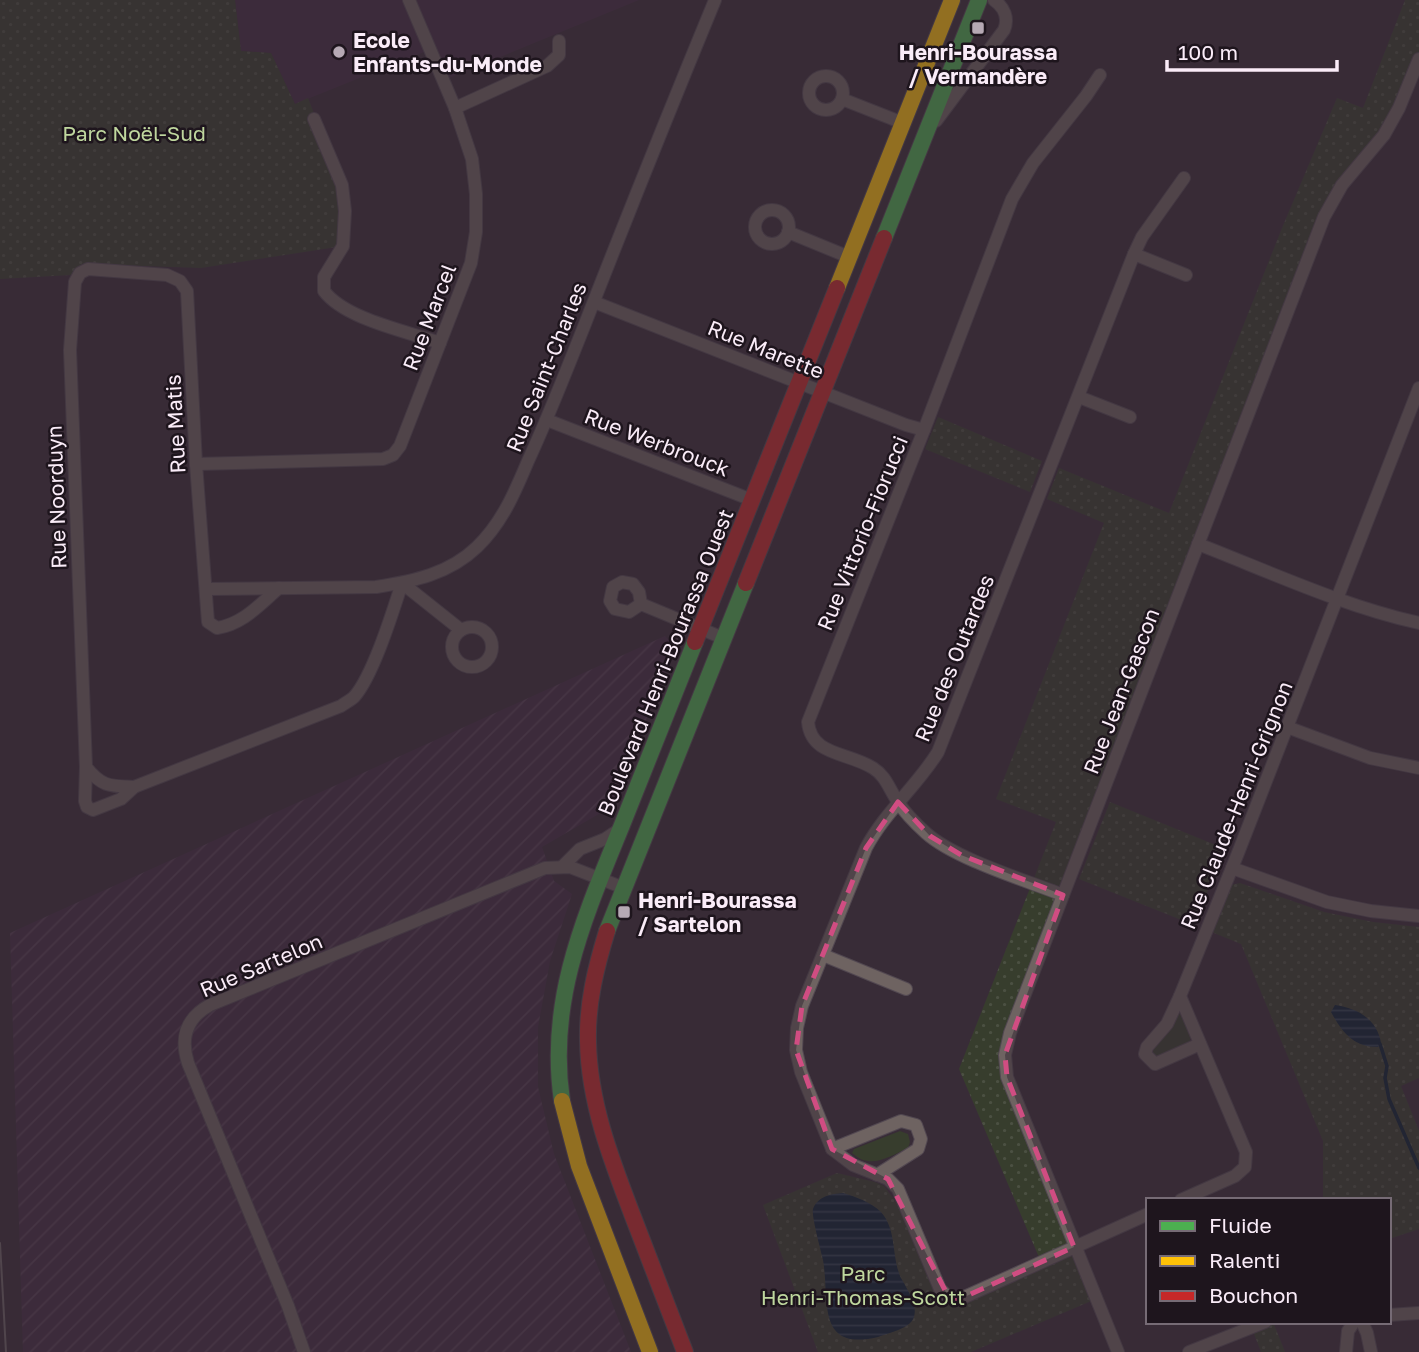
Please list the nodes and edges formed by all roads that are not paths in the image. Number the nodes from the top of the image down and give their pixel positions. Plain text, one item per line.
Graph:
1 (409, 0) edge
2 (715, 0) edge
3 (952, 0) edge
4 (979, 0) edge
5 (994, 0) edge
6 (559, 41) dead end
7 (1419, 59) edge
8 (1100, 75) dead end
9 (842, 99) dead end
10 (454, 108) junction
11 (314, 119) dead end
12 (903, 123) junction
13 (923, 138) junction
14 (1184, 178) dead end
15 (788, 232) dead end
16 (1134, 254) junction
17 (849, 257) junction
18 (126, 270) joint
19 (1186, 275) dead end
20 (594, 302) junction
21 (440, 343) junction
22 (799, 383) junction
23 (1419, 388) edge
24 (821, 392) junction
25 (1079, 397) junction
26 (1130, 416) dead end
27 (547, 420) junction
28 (924, 430) junction
29 (196, 464) junction
30 (752, 500) junction
31 (1198, 544) junction
32 (402, 583) junction
33 (279, 588) junction
34 (206, 589) junction
35 (1338, 598) junction
36 (641, 604) dead end
37 (1419, 623) edge
38 (701, 629) junction
39 (461, 630) dead end
40 (723, 638) junction
41 (1287, 727) junction
42 (86, 767) junction
43 (1419, 768) edge
44 (134, 787) junction
45 (898, 802) junction
46 (620, 829) junction
47 (562, 866) junction
48 (1232, 868) junction
49 (600, 879) junction
50 (624, 888) junction
51 (1063, 895) junction
52 (1419, 916) edge
53 (822, 954) junction
54 (906, 989) dead end
55 (1180, 996) junction
56 (1200, 1044) junction
57 (832, 1149) junction
58 (877, 1175) junction
59 (1186, 1198) edge
60 (1146, 1215) edge
61 (1074, 1247) junction
62 (1419, 1313) edge
63 (1391, 1315) edge
64 (1260, 1324) edge
65 (1353, 1324) edge
66 (1363, 1324) edge
67 (304, 1352) edge
68 (650, 1352) edge
69 (685, 1352) edge
70 (1118, 1352) edge
71 (1189, 1352) edge
72 (1346, 1352) edge
73 (1371, 1352) edge

1 - 10 street, Rue Marcel
2 - 20 street, Rue Saint-Charles
3 - 12 main road, Boulevard Henri-Bourassa Ouest
4 - 13 main road
5 - 13 street
6 - 10 street
7 - 31 street, Rue Jean-Gascon
8 - 28 street, Rue Vittorio-Fiorucci
9 - 12 street
10 - 21 street, Rue Marcel
11 - 21 street
12 - 17 main road, Boulevard Henri-Bourassa Ouest
13 - 24 main road
14 - 16 street, Rue des Outardes
15 - 17 street
16 - 19 street
16 - 25 street, Rue des Outardes
17 - 22 main road, Boulevard Henri-Bourassa Ouest
18 - 29 street, Rue Matis
18 - 42 street, Rue Noorduyn
20 - 22 street, Rue Marette
20 - 27 street, Rue Saint-Charles
21 - 29 street, Rue Marcel
22 - 24 street, Rue Marette
22 - 30 main road, Boulevard Henri-Bourassa Ouest
23 - 35 street, Rue Claude-Henri-Grignon
24 - 28 street, Rue Marette
24 - 40 main road
25 - 26 street
25 - 45 street, Rue des Outardes
27 - 30 street, Rue Werbrouck
27 - 32 street, Rue Saint-Charles
28 - 45 street, Rue Vittorio-Fiorucci
29 - 34 street, Rue Matis
30 - 38 main road, Boulevard Henri-Bourassa Ouest
31 - 35 street
31 - 51 street, Rue Jean-Gascon
32 - 33 street, Rue Saint-Charles
32 - 39 street
32 - 44 street, Rue Noorduyn
33 - 34 street, Rue Saint-Charles
33 - 34 street, Rue Matis
35 - 37 street
35 - 41 street, Rue Claude-Henri-Grignon
36 - 38 street
38 - 40 street
38 - 46 main road, Boulevard Henri-Bourassa Ouest
40 - 50 main road
41 - 43 street
41 - 48 street, Rue Claude-Henri-Grignon
42 - 44 street
42 - 44 street, Rue Noorduyn
45 - 51 street, Rue Vittorio-Fiorucci
45 - 53 street, Rue des Outardes
46 - 47 street, Rue Sartelon
46 - 49 main road, Boulevard Henri-Bourassa Ouest
47 - 49 street
47 - 67 street, Rue Sartelon
48 - 52 street
48 - 55 street, Rue Claude-Henri-Grignon
49 - 50 street
49 - 68 main road, Boulevard Henri-Bourassa Ouest
50 - 69 main road
51 - 61 street, Rue Jean-Gascon
53 - 54 street
53 - 57 street, Rue des Outardes
55 - 56 street
55 - 56 street, Rue Claude-Henri-Grignon
56 - 59 street
57 - 58 street
57 - 58 street
58 - 61 street
60 - 61 street
61 - 70 street, Rue Jean-Gascon
62 - 63 street
64 - 71 street
65 - 72 street
66 - 73 street

